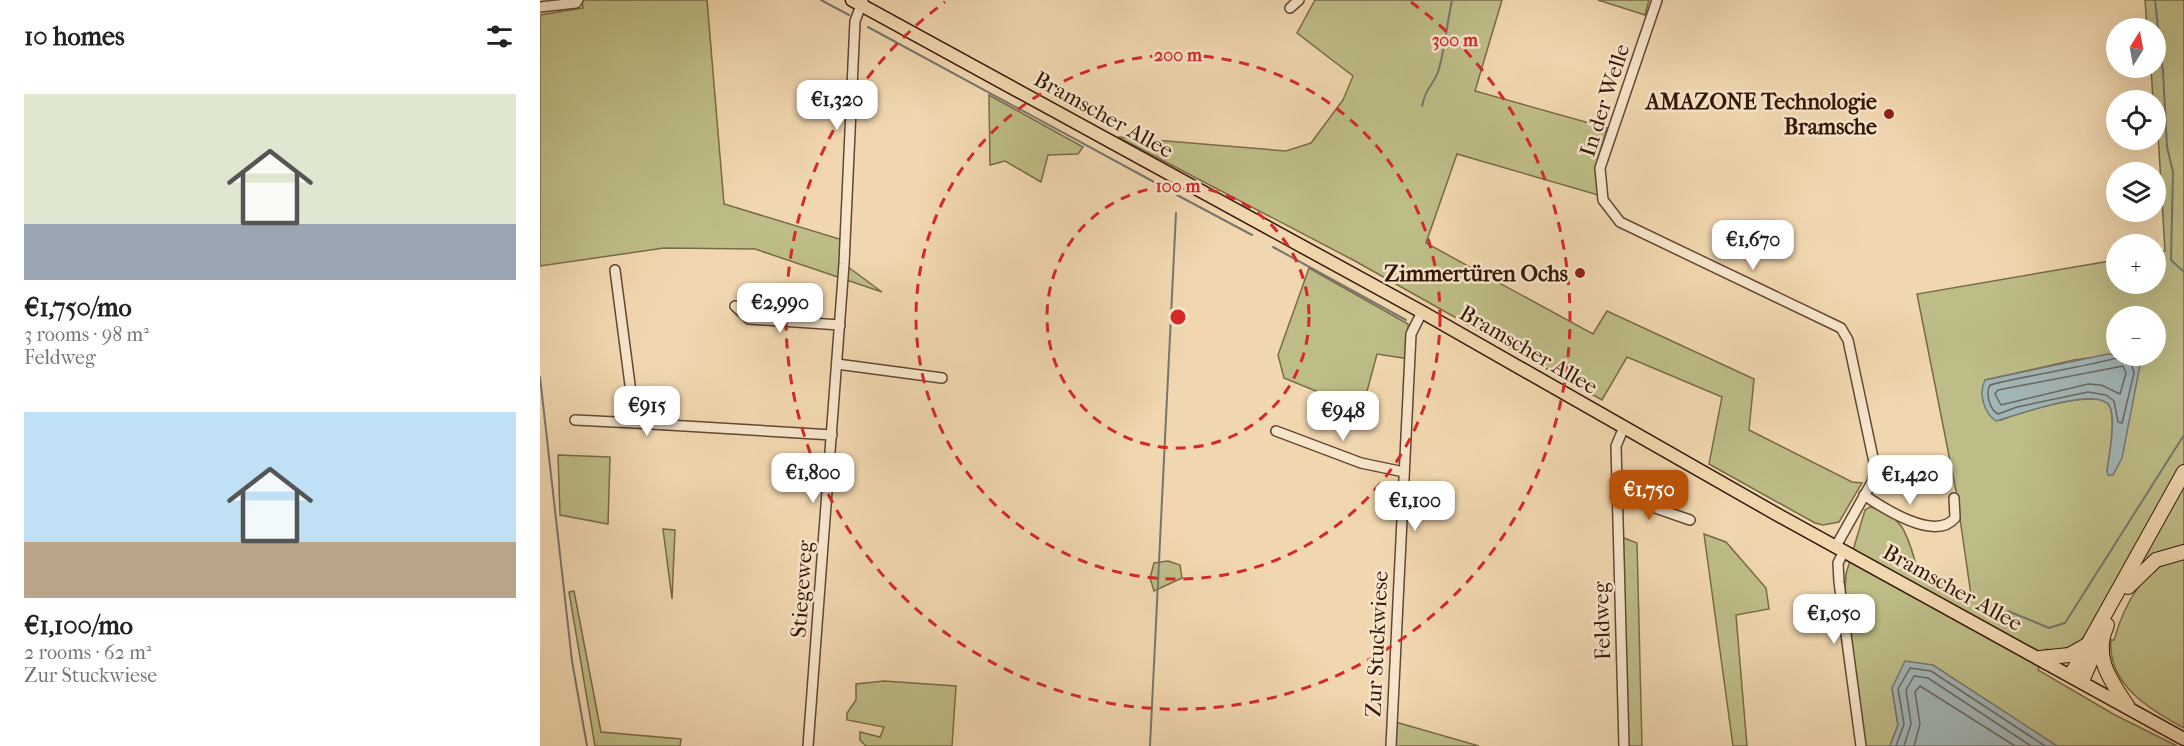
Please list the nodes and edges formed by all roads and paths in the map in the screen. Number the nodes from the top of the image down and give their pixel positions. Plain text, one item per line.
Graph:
1 (578, 0) edge
2 (1299, 0) edge
3 (1657, 0) edge
4 (859, 2) edge
5 (540, 7) edge
6 (1290, 8) dead end
7 (615, 270) dead end
8 (735, 306) dead end
9 (1422, 312) junction
10 (840, 325) junction
11 (837, 364) junction
12 (942, 378) dead end
13 (575, 420) dead end
14 (635, 423) junction
15 (1624, 427) junction
16 (1276, 431) dead end
17 (832, 435) junction
18 (1404, 472) junction
19 (2184, 472) edge
20 (1618, 495) junction
21 (1864, 495) junction
22 (1954, 498) dead end
23 (1690, 520) dead end
24 (1840, 549) junction
25 (2184, 552) edge
26 (2095, 640) junction
27 (2040, 658) junction
28 (2076, 678) junction
29 (2128, 707) junction
30 (2184, 739) edge
31 (808, 746) edge
32 (1391, 746) edge
33 (1624, 746) edge
34 (1861, 746) edge

1 - 5 street
2 - 6 street
3 - 21 street, In der Welle
4 - 9 main road, Bramscher Allee
4 - 10 street, Stiegeweg
7 - 14 street
8 - 10 street
9 - 15 main road, Bramscher Allee
9 - 18 street, Zur Stuckwiese
10 - 11 street, Stiegeweg
11 - 12 street
11 - 17 street, Stiegeweg
13 - 14 street
14 - 17 street
15 - 20 street, Feldweg
15 - 24 main road, Bramscher Allee
16 - 18 street
17 - 31 street, Stiegeweg
18 - 32 street, Zur Stuckwiese
19 - 26 highway
20 - 23 street
20 - 33 street, Feldweg
21 - 22 street
21 - 24 street, In der Welle
24 - 27 main road, Bramscher Allee
24 - 34 street, In der Welle
25 - 26 highway
26 - 27 highway
26 - 28 highway
26 - 29 highway
27 - 28 main road, Bramscher Allee
28 - 29 main road, Bramscher Allee
29 - 30 main road, Bramscher Allee

